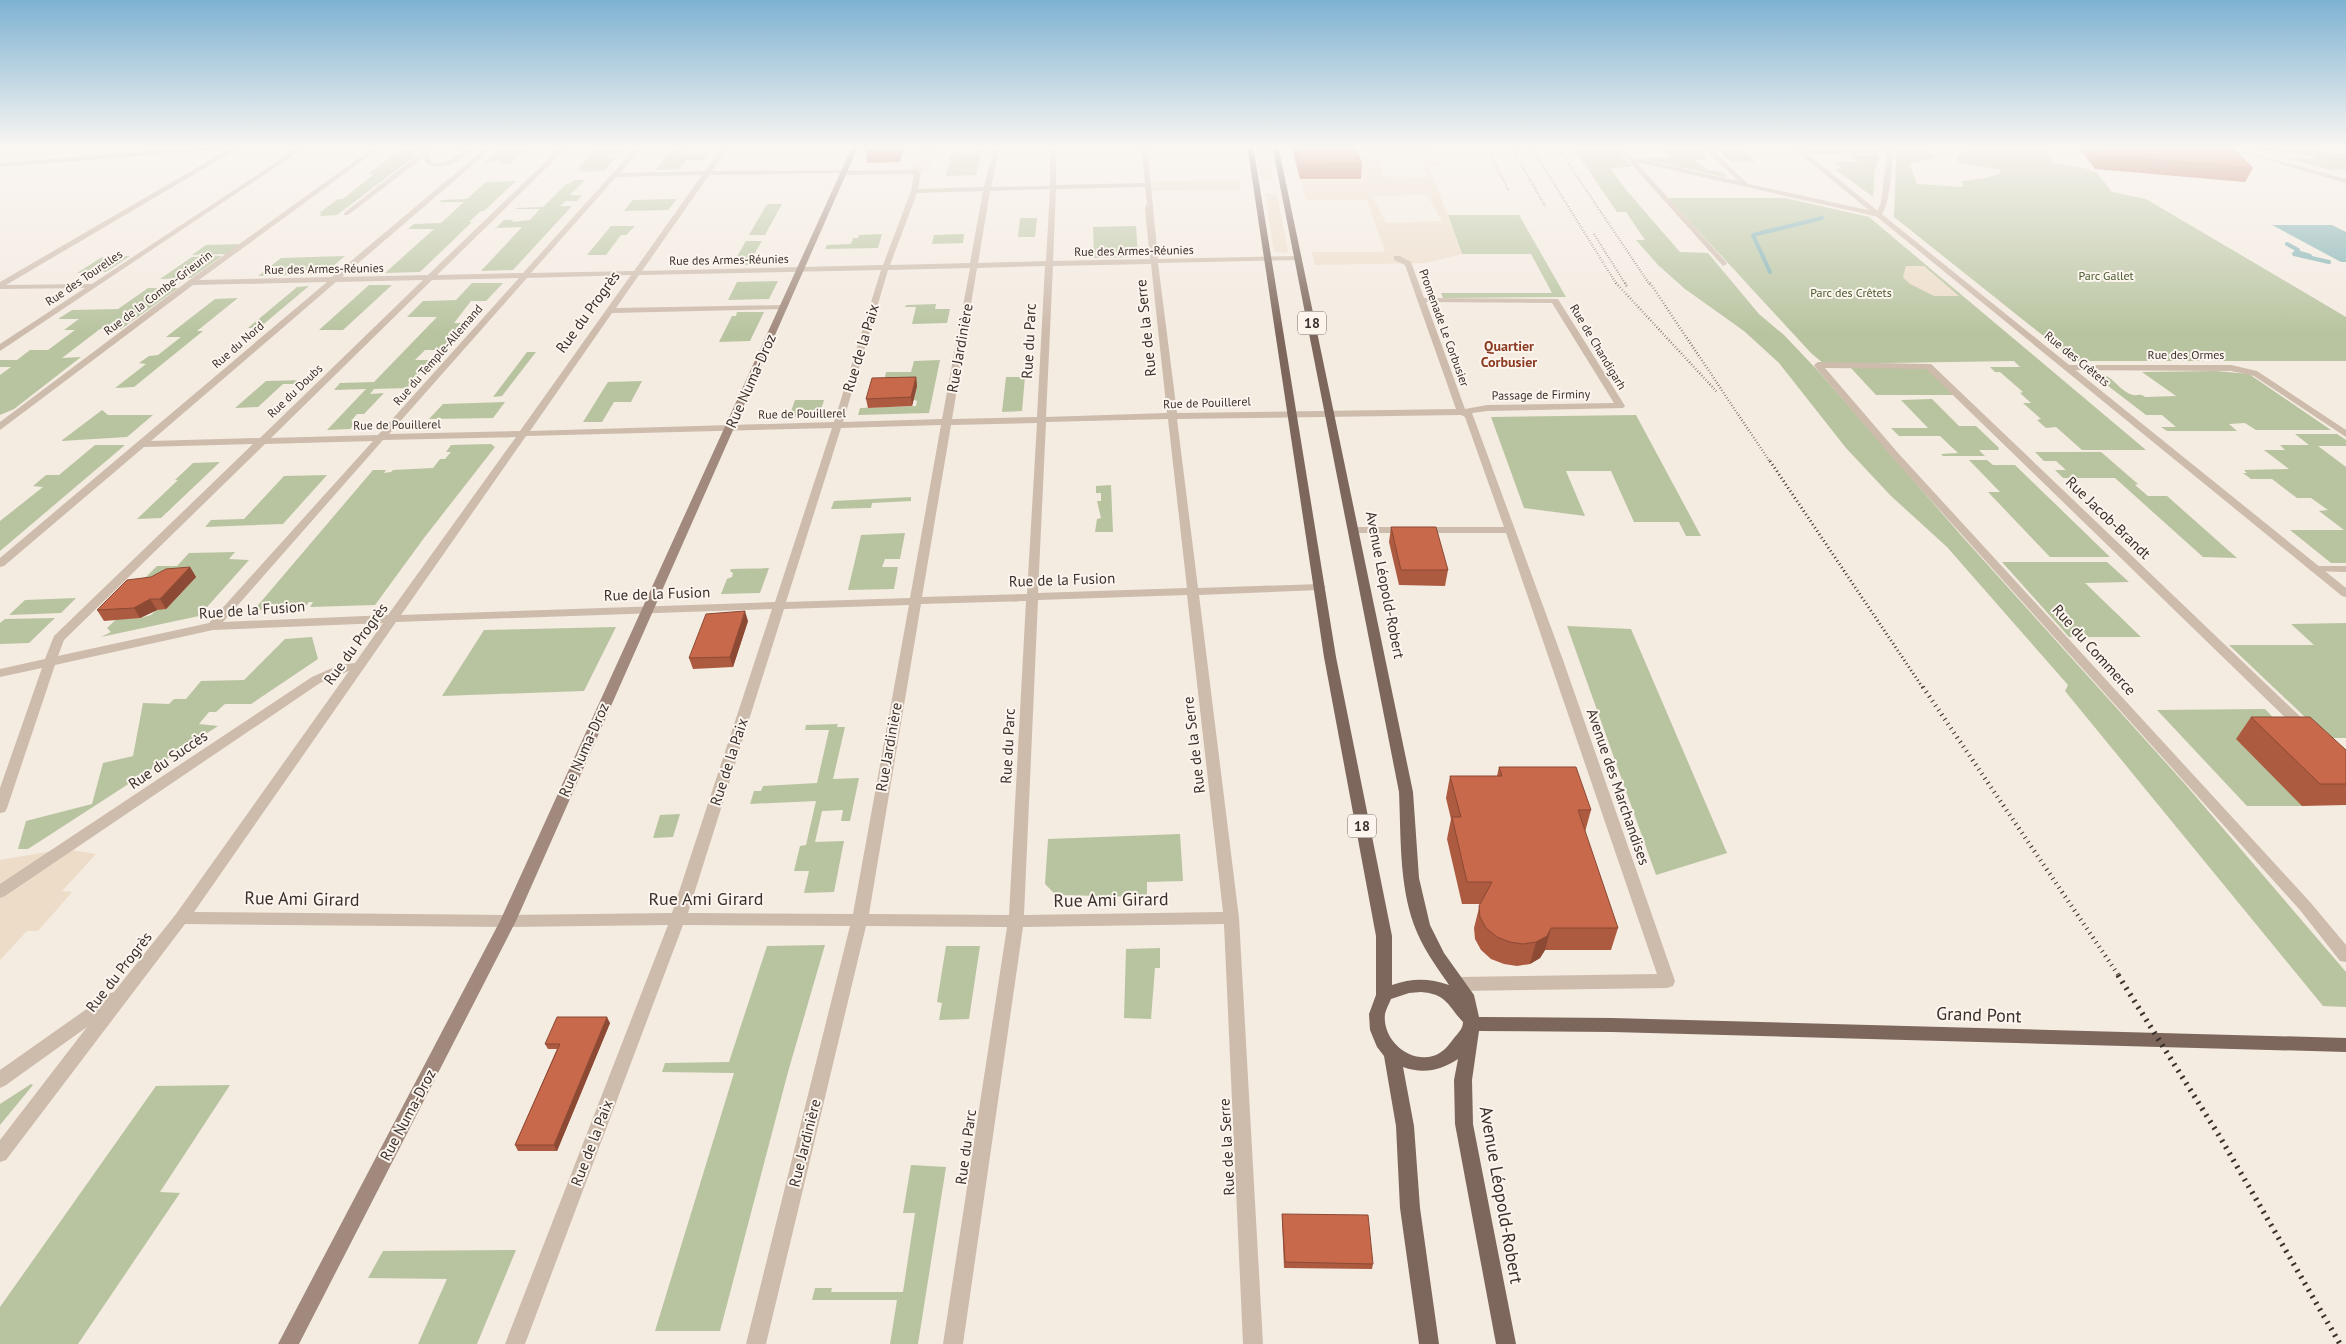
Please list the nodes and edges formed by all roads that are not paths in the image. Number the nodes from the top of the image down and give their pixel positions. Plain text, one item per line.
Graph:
1 (134, 208) edge
2 (211, 208) edge
3 (295, 208) edge
4 (354, 208) edge
5 (419, 208) edge
6 (503, 208) edge
7 (585, 208) edge
8 (684, 208) edge
9 (828, 208) edge
10 (908, 208) edge
11 (984, 208) edge
12 (1052, 208) edge
13 (1149, 208) edge
14 (1259, 208) edge
15 (1288, 208) edge
16 (1673, 208) edge
17 (1846, 208) edge
18 (1870, 208) edge
19 (1882, 208) edge
20 (346, 214) dead end
21 (1879, 215) junction
22 (1299, 258) junction
23 (1397, 258) dead end
24 (1267, 260) junction
25 (1155, 262) junction
26 (1723, 264) dead end
27 (1049, 265) junction
28 (974, 266) junction
29 (886, 268) junction
30 (800, 270) junction
31 (636, 274) junction
32 (523, 276) junction
33 (431, 278) junction
34 (334, 280) junction
35 (191, 283) junction
36 (0, 286) edge
37 (93, 286) junction
38 (1422, 300) junction
39 (784, 307) junction
40 (609, 311) junction
41 (0, 348) edge
42 (1818, 365) joint
43 (2068, 368) junction
44 (1620, 406) joint
45 (1330, 412) junction
46 (1462, 412) junction
47 (1292, 413) junction
48 (1173, 416) junction
49 (1041, 420) junction
50 (948, 423) junction
51 (838, 426) junction
52 (0, 427) edge
53 (729, 428) junction
54 (522, 434) junction
55 (2346, 434) edge
56 (381, 438) junction
57 (261, 441) junction
58 (142, 444) junction
59 (1354, 530) junction
60 (1510, 530) junction
61 (0, 564) edge
62 (2315, 569) junction
63 (2346, 569) edge
64 (1320, 587) junction
65 (1193, 592) junction
66 (2346, 594) edge
67 (1031, 597) junction
68 (914, 601) junction
69 (780, 606) junction
70 (649, 610) junction
71 (394, 619) junction
72 (213, 626) junction
73 (51, 661) junction
74 (360, 666) junction
75 (0, 673) edge
76 (2311, 734) edge
77 (0, 808) edge
78 (0, 892) edge
79 (182, 918) junction
80 (1231, 918) junction
81 (678, 919) junction
82 (860, 919) junction
83 (508, 921) junction
84 (1016, 921) junction
85 (2346, 956) edge
86 (1458, 984) junction
87 (124, 992) junction
88 (1384, 995) junction
89 (1472, 1024) junction
90 (2346, 1045) edge
91 (1392, 1053) junction
92 (0, 1080) edge
93 (0, 1154) edge
94 (288, 1344) edge
95 (515, 1344) edge
96 (756, 1344) edge
97 (953, 1344) edge
98 (1253, 1344) edge
99 (1429, 1344) edge
100 (1506, 1344) edge

1 - 36 street
2 - 37 street, Rue des Tourelles
3 - 35 street, Rue de la Combe-Grieurin
4 - 20 street
5 - 34 street, Rue du Nord
6 - 33 street, Rue du Doubs
7 - 32 street, Rue du Temple-Allemand
8 - 31 street, Rue du Progrès
9 - 30 main road, Rue Numa-Droz
10 - 29 street, Rue de la Paix
11 - 28 street, Rue Jardinière
12 - 27 street, Rue du Parc
13 - 25 street, Rue de la Serre
14 - 24 main road, 18
15 - 22 main road, Avenue Léopold-Robert / 18
16 - 26 street
17 - 21 street
18 - 21 street, Rue des Crêtets
19 - 21 street
21 - 43 street, Rue des Crêtets
22 - 24 street
22 - 45 main road, Avenue Léopold-Robert / 18
23 - 38 street, Promenade Le Corbusier
24 - 25 street, Rue des Armes-Réunies
24 - 47 main road, 18
25 - 27 street, Rue des Armes-Réunies
25 - 48 street, Rue de la Serre
27 - 28 street, Rue des Armes-Réunies
27 - 49 street, Rue du Parc
28 - 29 street, Rue des Armes-Réunies
28 - 50 street, Rue Jardinière
29 - 30 street, Rue des Armes-Réunies
29 - 51 street, Rue de la Paix
30 - 31 street, Rue des Armes-Réunies
30 - 39 main road, Rue Numa-Droz
31 - 32 street, Rue des Armes-Réunies
31 - 40 street, Rue du Progrès
32 - 33 street, Rue des Armes-Réunies
32 - 56 street, Rue du Temple-Allemand
33 - 34 street, Rue des Armes-Réunies
33 - 57 street, Rue du Doubs
34 - 35 street, Rue des Armes-Réunies
34 - 58 street, Rue du Nord
35 - 52 street, Rue de la Combe-Grieurin
36 - 37 street
37 - 41 street, Rue des Tourelles
38 - 44 street, Rue de Chandigarh
38 - 46 street, Promenade Le Corbusier
39 - 40 street
39 - 53 main road, Rue Numa-Droz
40 - 54 street, Rue du Progrès
42 - 76 street, Rue Jacob-Brandt
42 - 85 street, Rue du Commerce
43 - 55 street, Rue des Ormes
43 - 62 street, Rue des Crêtets
44 - 46 street, Passage de Firminy
45 - 46 street, Rue de Pouillerel
45 - 47 street, Rue de Pouillerel
45 - 59 main road, Avenue Léopold-Robert / 18
46 - 60 street, Avenue des Marchandises
47 - 48 street, Rue de Pouillerel
47 - 64 main road, 18
48 - 49 street, Rue de Pouillerel
48 - 65 street, Rue de la Serre
49 - 50 street, Rue de Pouillerel
49 - 67 street, Rue du Parc
50 - 51 street, Rue de Pouillerel
50 - 68 street, Rue Jardinière
51 - 53 street, Rue de Pouillerel
51 - 69 street, Rue de la Paix
53 - 54 street, Rue de Pouillerel
53 - 70 main road, Rue Numa-Droz
54 - 56 street, Rue de Pouillerel
54 - 71 street, Rue du Progrès
56 - 57 street, Rue de Pouillerel
56 - 72 street, Rue du Temple-Allemand
57 - 58 street, Rue de Pouillerel
57 - 73 street, Rue du Doubs
58 - 61 street, Rue du Nord
59 - 60 street
59 - 86 main road, Avenue Léopold-Robert / 18
60 - 86 street, Avenue des Marchandises
62 - 63 street
62 - 66 street, Rue des Crêtets
64 - 65 street, Rue de la Fusion
64 - 88 main road, 18
65 - 67 street, Rue de la Fusion
65 - 80 street, Rue de la Serre
67 - 68 street, Rue de la Fusion
67 - 84 street, Rue du Parc
68 - 69 street, Rue de la Fusion
68 - 82 street, Rue Jardinière
69 - 70 street, Rue de la Fusion
69 - 81 street, Rue de la Paix
70 - 71 street, Rue de la Fusion
70 - 83 main road, Rue Numa-Droz
71 - 72 street, Rue de la Fusion
71 - 74 street, Rue du Progrès
72 - 73 street, Rue de la Fusion
73 - 75 street, Rue de la Fusion
73 - 77 street, Rue du Doubs
74 - 78 street, Rue du Succès
74 - 79 street, Rue du Progrès
79 - 83 street, Rue Ami Girard
79 - 87 street, Rue du Progrès
80 - 84 street, Rue Ami Girard
80 - 98 street, Rue de la Serre
81 - 82 street, Rue Ami Girard
81 - 83 street, Rue Ami Girard
81 - 95 street, Rue de la Paix
82 - 84 street, Rue Ami Girard
82 - 96 street, Rue Jardinière
83 - 94 main road, Rue Numa-Droz
84 - 97 street, Rue du Parc
86 - 89 main road, Avenue Léopold-Robert / 18
87 - 92 street
87 - 93 street, Rue du Progrès
88 - 89 main road
88 - 91 main road, 18
89 - 90 main road, Grand Pont
89 - 91 main road
89 - 100 main road, Avenue Léopold-Robert
91 - 99 main road

